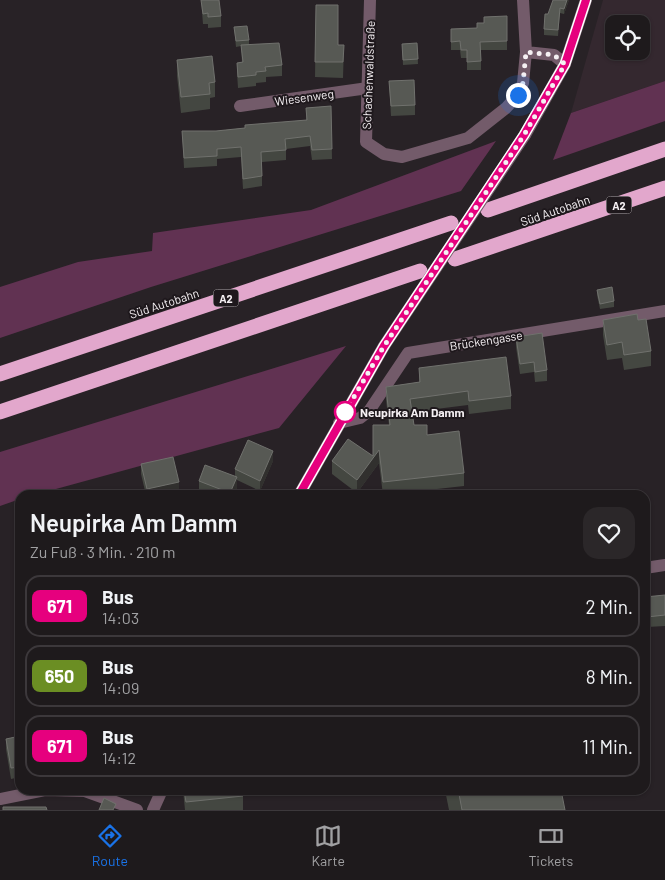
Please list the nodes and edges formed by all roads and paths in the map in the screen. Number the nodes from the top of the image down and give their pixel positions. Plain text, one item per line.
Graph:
1 (370, 0) edge
2 (523, 0) edge
3 (586, 0) edge
4 (526, 52) junction
5 (565, 64) junction
6 (368, 88) junction
7 (240, 106) dead end
8 (665, 150) edge
9 (665, 188) edge
10 (488, 210) dead end
11 (451, 223) dead end
12 (455, 259) dead end
13 (420, 271) dead end
14 (665, 311) edge
15 (0, 374) edge
16 (0, 412) edge
17 (339, 424) junction
18 (302, 490) edge
19 (665, 565) edge
20 (650, 567) edge
21 (20, 795) edge
22 (99, 795) edge
23 (160, 795) edge
24 (0, 799) edge
25 (137, 810) edge
26 (152, 810) edge

1 - 6 street, Schachenwaldstraße
2 - 4 street
3 - 5 street
4 - 5 street
4 - 6 street, Schachenwaldstraße
5 - 17 street, bridge
6 - 7 street, Wiesenweg
8 - 10 highway, Süd Autobahn
9 - 12 highway, Süd Autobahn / A2
11 - 15 highway, Süd Autobahn / A2
13 - 16 highway
14 - 17 street, Brückengasse
17 - 18 street
19 - 20 street
21 - 24 street
22 - 25 street
23 - 26 street

